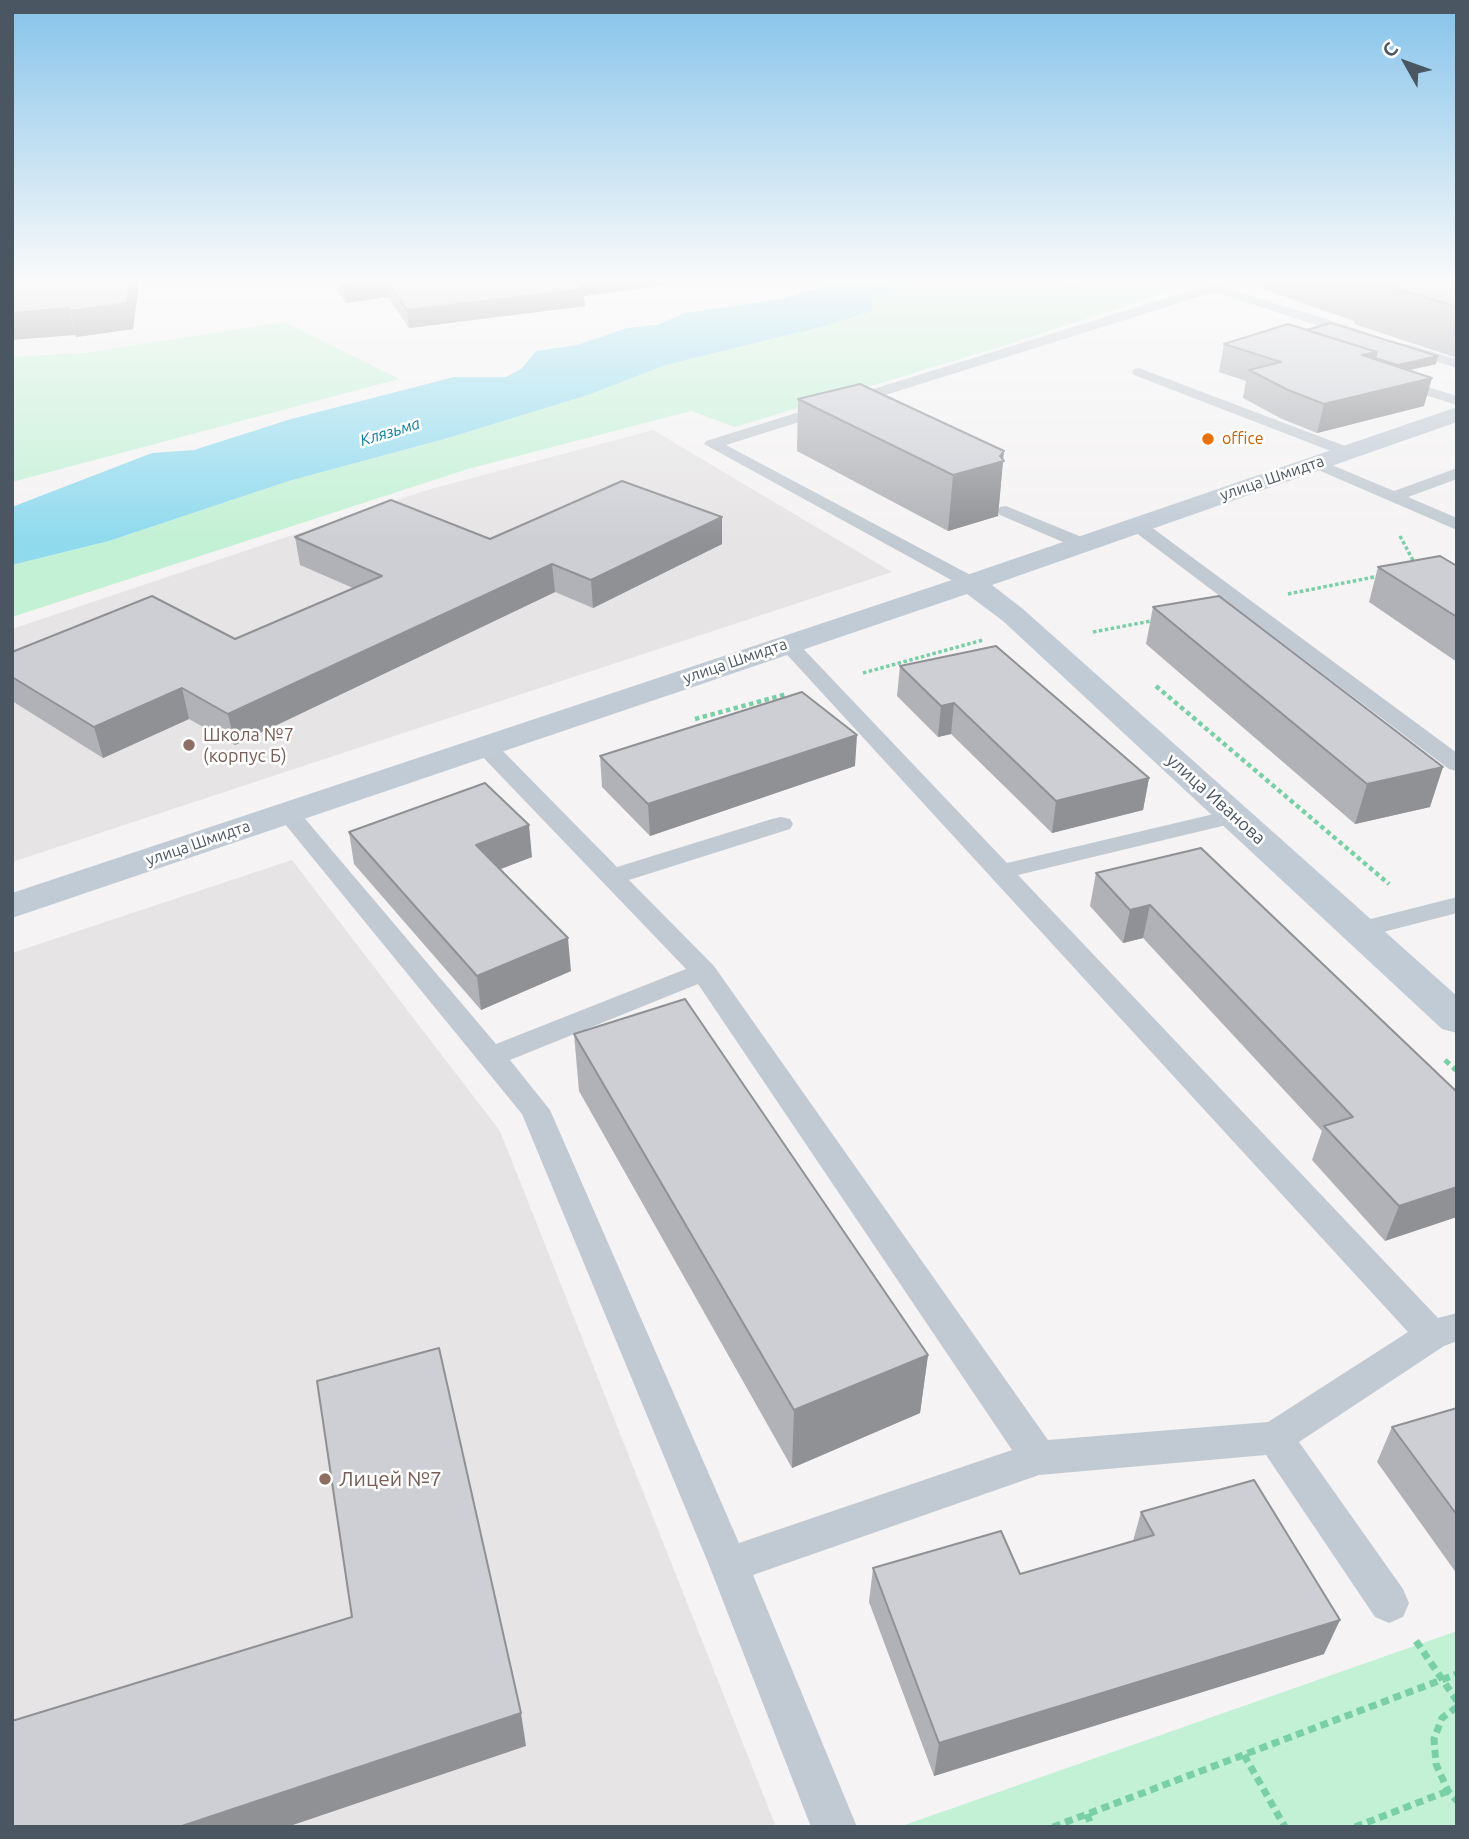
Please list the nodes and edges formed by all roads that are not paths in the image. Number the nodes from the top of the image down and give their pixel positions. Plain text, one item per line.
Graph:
1 (960, 367) edge
2 (1139, 372) dead end
3 (1375, 374) edge
4 (1457, 401) edge
5 (1457, 414) edge
6 (1346, 452) junction
7 (1315, 463) junction
8 (1457, 473) edge
9 (1394, 497) junction
10 (1006, 511) dead end
11 (1137, 525) junction
12 (1457, 525) edge
13 (1083, 544) junction
14 (971, 583) junction
15 (787, 643) junction
16 (485, 746) junction
17 (1457, 765) edge
18 (288, 813) junction
19 (1235, 816) junction
20 (781, 824) dead end
21 (1000, 872) junction
22 (611, 877) junction
23 (1457, 905) edge
24 (12, 906) edge
25 (1360, 930) junction
26 (704, 972) junction
27 (1457, 1019) edge
28 (490, 1057) junction
29 (1444, 1331) edge
30 (1275, 1438) junction
31 (1039, 1458) junction
32 (729, 1565) junction
33 (1390, 1603) road end
34 (834, 1827) edge

1 - 14 lane
2 - 6 lane
3 - 4 lane
5 - 6 street, улица Шмидта
6 - 7 street, улица Шмидта
7 - 9 lane
7 - 11 street, улица Шмидта
8 - 9 lane
9 - 12 lane
10 - 13 lane
11 - 13 street, улица Шмидта
11 - 17 lane
13 - 14 street, улица Шмидта
14 - 15 street, улица Шмидта
14 - 19 street, улица Иванова
15 - 16 street, улица Шмидта
15 - 21 lane
16 - 18 street, улица Шмидта
16 - 22 lane
18 - 24 street, улица Шмидта
18 - 28 lane
19 - 21 lane
19 - 25 street, улица Иванова
20 - 22 lane
21 - 29 lane
22 - 26 lane
23 - 25 lane
25 - 27 street, улица Иванова
26 - 28 lane
26 - 31 lane
28 - 32 lane
29 - 30 lane
30 - 31 lane
30 - 33 lane
31 - 32 lane
32 - 34 lane

